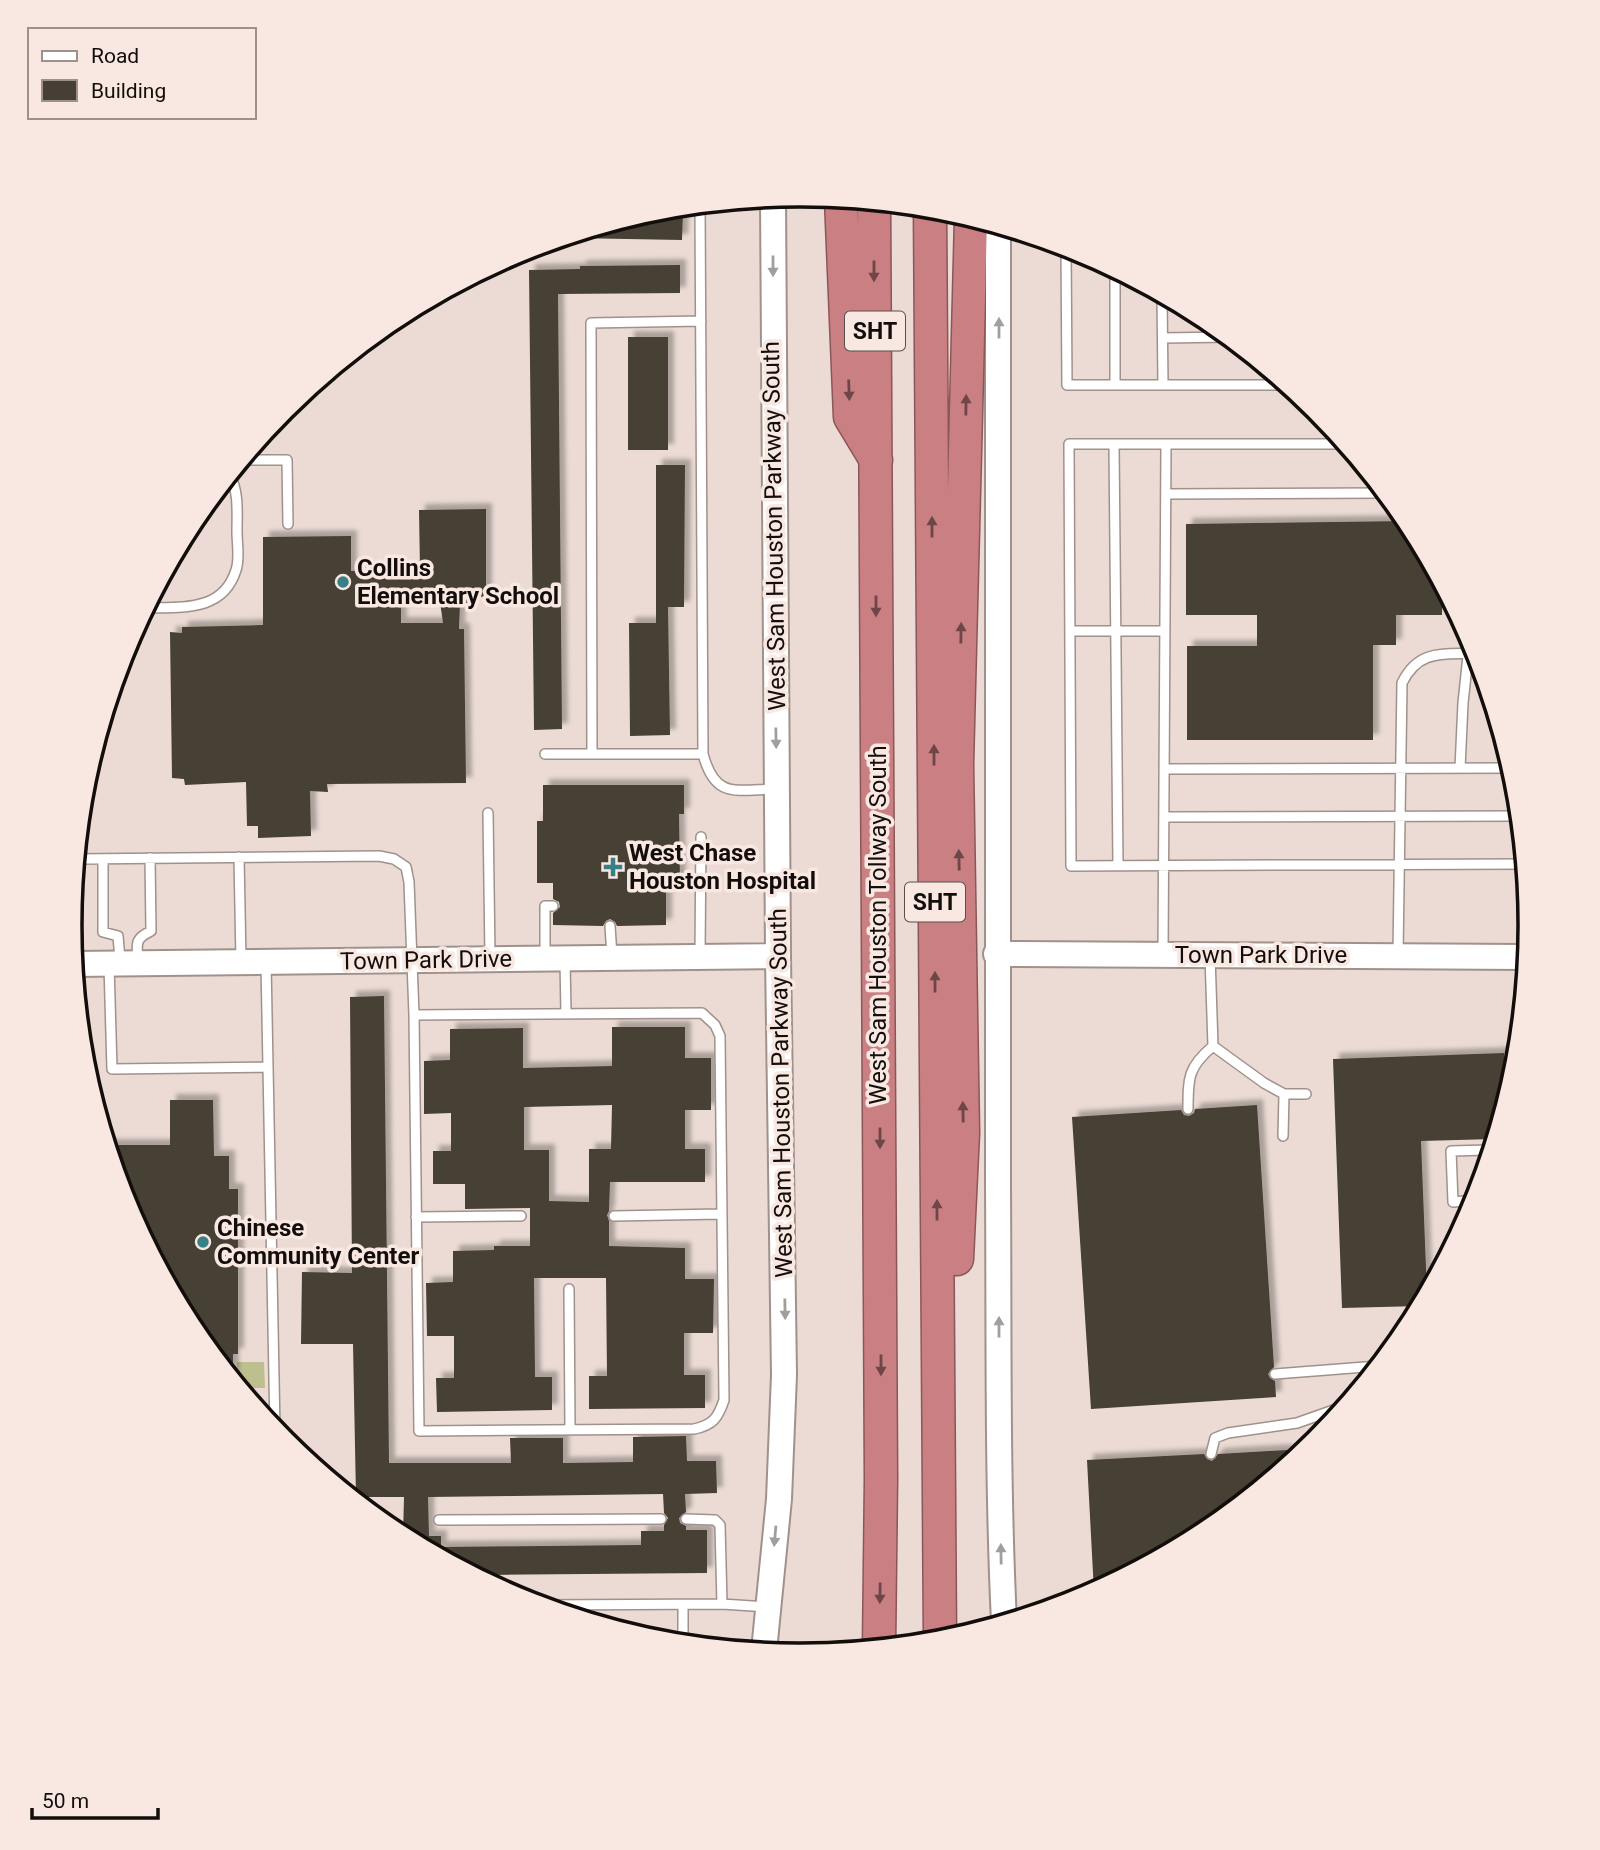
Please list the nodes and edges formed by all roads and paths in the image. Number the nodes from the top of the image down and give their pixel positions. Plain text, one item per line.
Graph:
1 (773, 208) edge
2 (841, 209) edge
3 (874, 211) edge
4 (700, 214) edge
5 (930, 219) edge
6 (971, 228) edge
7 (998, 235) edge
8 (1066, 259) edge
9 (1115, 280) edge
10 (1163, 306) edge
11 (701, 321) junction
12 (1212, 337) edge
13 (1163, 338) junction
14 (1115, 385) junction
15 (1163, 385) junction
16 (1273, 385) edge
17 (1114, 444) junction
18 (1166, 444) junction
19 (1333, 444) edge
20 (254, 460) edge
21 (876, 460) junction
22 (234, 484) edge
23 (1373, 493) edge
24 (1166, 494) junction
25 (288, 524) dead end
26 (156, 607) edge
27 (1070, 631) junction
28 (1116, 631) junction
29 (1165, 631) junction
30 (1464, 654) edge
31 (1470, 669) edge
32 (545, 754) dead end
33 (592, 754) junction
34 (703, 754) junction
35 (1401, 768) junction
36 (1460, 768) junction
37 (1500, 768) edge
38 (1165, 769) junction
39 (777, 789) junction
40 (488, 813) dead end
41 (1509, 816) edge
42 (1165, 817) junction
43 (1401, 817) junction
44 (701, 836) dead end
45 (239, 857) junction
46 (150, 858) junction
47 (86, 859) edge
48 (103, 859) junction
49 (1515, 864) edge
50 (1164, 865) junction
51 (1398, 865) junction
52 (1118, 866) junction
53 (553, 906) dead end
54 (610, 926) dead end
55 (996, 954) junction
56 (1163, 954) junction
57 (1210, 955) junction
58 (778, 956) junction
59 (1398, 956) junction
60 (699, 957) junction
61 (1517, 957) edge
62 (612, 958) junction
63 (490, 959) junction
64 (555, 959) junction
65 (414, 960) junction
66 (241, 962) junction
67 (266, 962) junction
68 (84, 964) edge
69 (122, 964) junction
70 (566, 1014) junction
71 (414, 1015) junction
72 (1213, 1046) junction
73 (268, 1067) junction
74 (1284, 1094) junction
75 (1306, 1094) dead end
76 (1188, 1109) dead end
77 (1283, 1136) dead end
78 (1482, 1150) edge
79 (1462, 1201) edge
80 (721, 1214) junction
81 (521, 1216) dead end
82 (614, 1216) dead end
83 (416, 1217) junction
84 (569, 1289) dead end
85 (1365, 1367) edge
86 (1275, 1374) dead end
87 (1327, 1412) edge
88 (275, 1414) edge
89 (570, 1430) junction
90 (1211, 1454) dead end
91 (661, 1519) dead end
92 (686, 1519) dead end
93 (439, 1520) dead end
94 (939, 1596) junction
95 (722, 1604) junction
96 (569, 1605) edge
97 (683, 1605) junction
98 (768, 1607) junction
99 (1004, 1613) edge
100 (940, 1629) edge
101 (683, 1633) edge
102 (880, 1638) edge
103 (765, 1642) edge

1 -> 39 main road, West Sam Houston Parkway South
2 -> 21 highway
3 -> 21 highway, West Sam Houston Tollway South / SHT
4 - 11 lane
94 -> 5 highway, SHT
94 -> 6 highway
55 -> 7 main road
8 - 14 lane
9 - 14 lane
10 - 13 lane
11 - 33 lane
11 - 34 lane
12 - 13 lane
13 - 15 lane
14 - 15 lane
15 - 16 lane
17 - 18 lane
17 - 27 lane
17 - 28 lane
18 - 19 lane
18 - 24 lane
20 - 25 lane
21 -> 102 highway, West Sam Houston Tollway South / SHT
22 - 26 lane
23 - 24 lane
24 - 29 lane
27 - 28 lane
27 - 52 lane
28 - 29 lane
28 - 52 lane
29 - 38 lane
30 - 35 lane
31 - 36 lane
32 - 33 lane
33 - 34 lane
34 - 39 lane
35 - 36 lane
35 - 38 lane
35 - 43 lane
36 - 37 lane
38 - 42 lane
39 - 58 main road, West Sam Houston Parkway South
40 - 63 lane
41 - 43 lane
42 - 43 lane
42 - 50 lane
43 - 51 lane
44 - 60 lane
45 - 46 lane
45 - 65 lane
45 - 66 lane
46 - 48 lane
46 - 69 lane
47 - 48 lane
48 - 69 lane
49 - 51 lane
50 - 51 lane
50 - 52 lane
50 - 56 lane
51 - 59 lane
53 - 64 lane
54 - 62 lane
55 - 56 main road, Town Park Drive
99 -> 55 main road
56 - 57 main road, Town Park Drive
57 - 59 main road, Town Park Drive
57 - 72 lane
58 - 60 main road, Town Park Drive
58 -> 98 main road, West Sam Houston Parkway South
59 - 61 main road, Town Park Drive
60 - 62 main road, Town Park Drive
62 - 64 main road, Town Park Drive
63 - 64 main road, Town Park Drive
63 - 65 main road, Town Park Drive
64 - 70 lane
65 - 67 main road, Town Park Drive
65 - 71 lane
66 - 67 main road, Town Park Drive
66 - 69 main road, Town Park Drive
67 - 73 lane
68 - 69 main road, Town Park Drive
69 - 73 lane
70 - 71 lane
70 - 80 lane
71 - 83 lane
72 - 74 lane
72 - 76 lane
73 - 88 lane
74 - 75 lane
74 - 77 lane
78 - 79 lane
80 - 82 lane
80 - 89 lane
81 - 83 lane
83 - 89 lane
84 - 89 lane
85 - 86 lane
87 - 90 lane
91 - 93 lane
92 - 95 lane
94 - 100 highway, SHT
95 - 97 lane
95 - 98 lane
96 - 97 lane
97 - 101 lane
98 - 103 main road, West Sam Houston Parkway South

